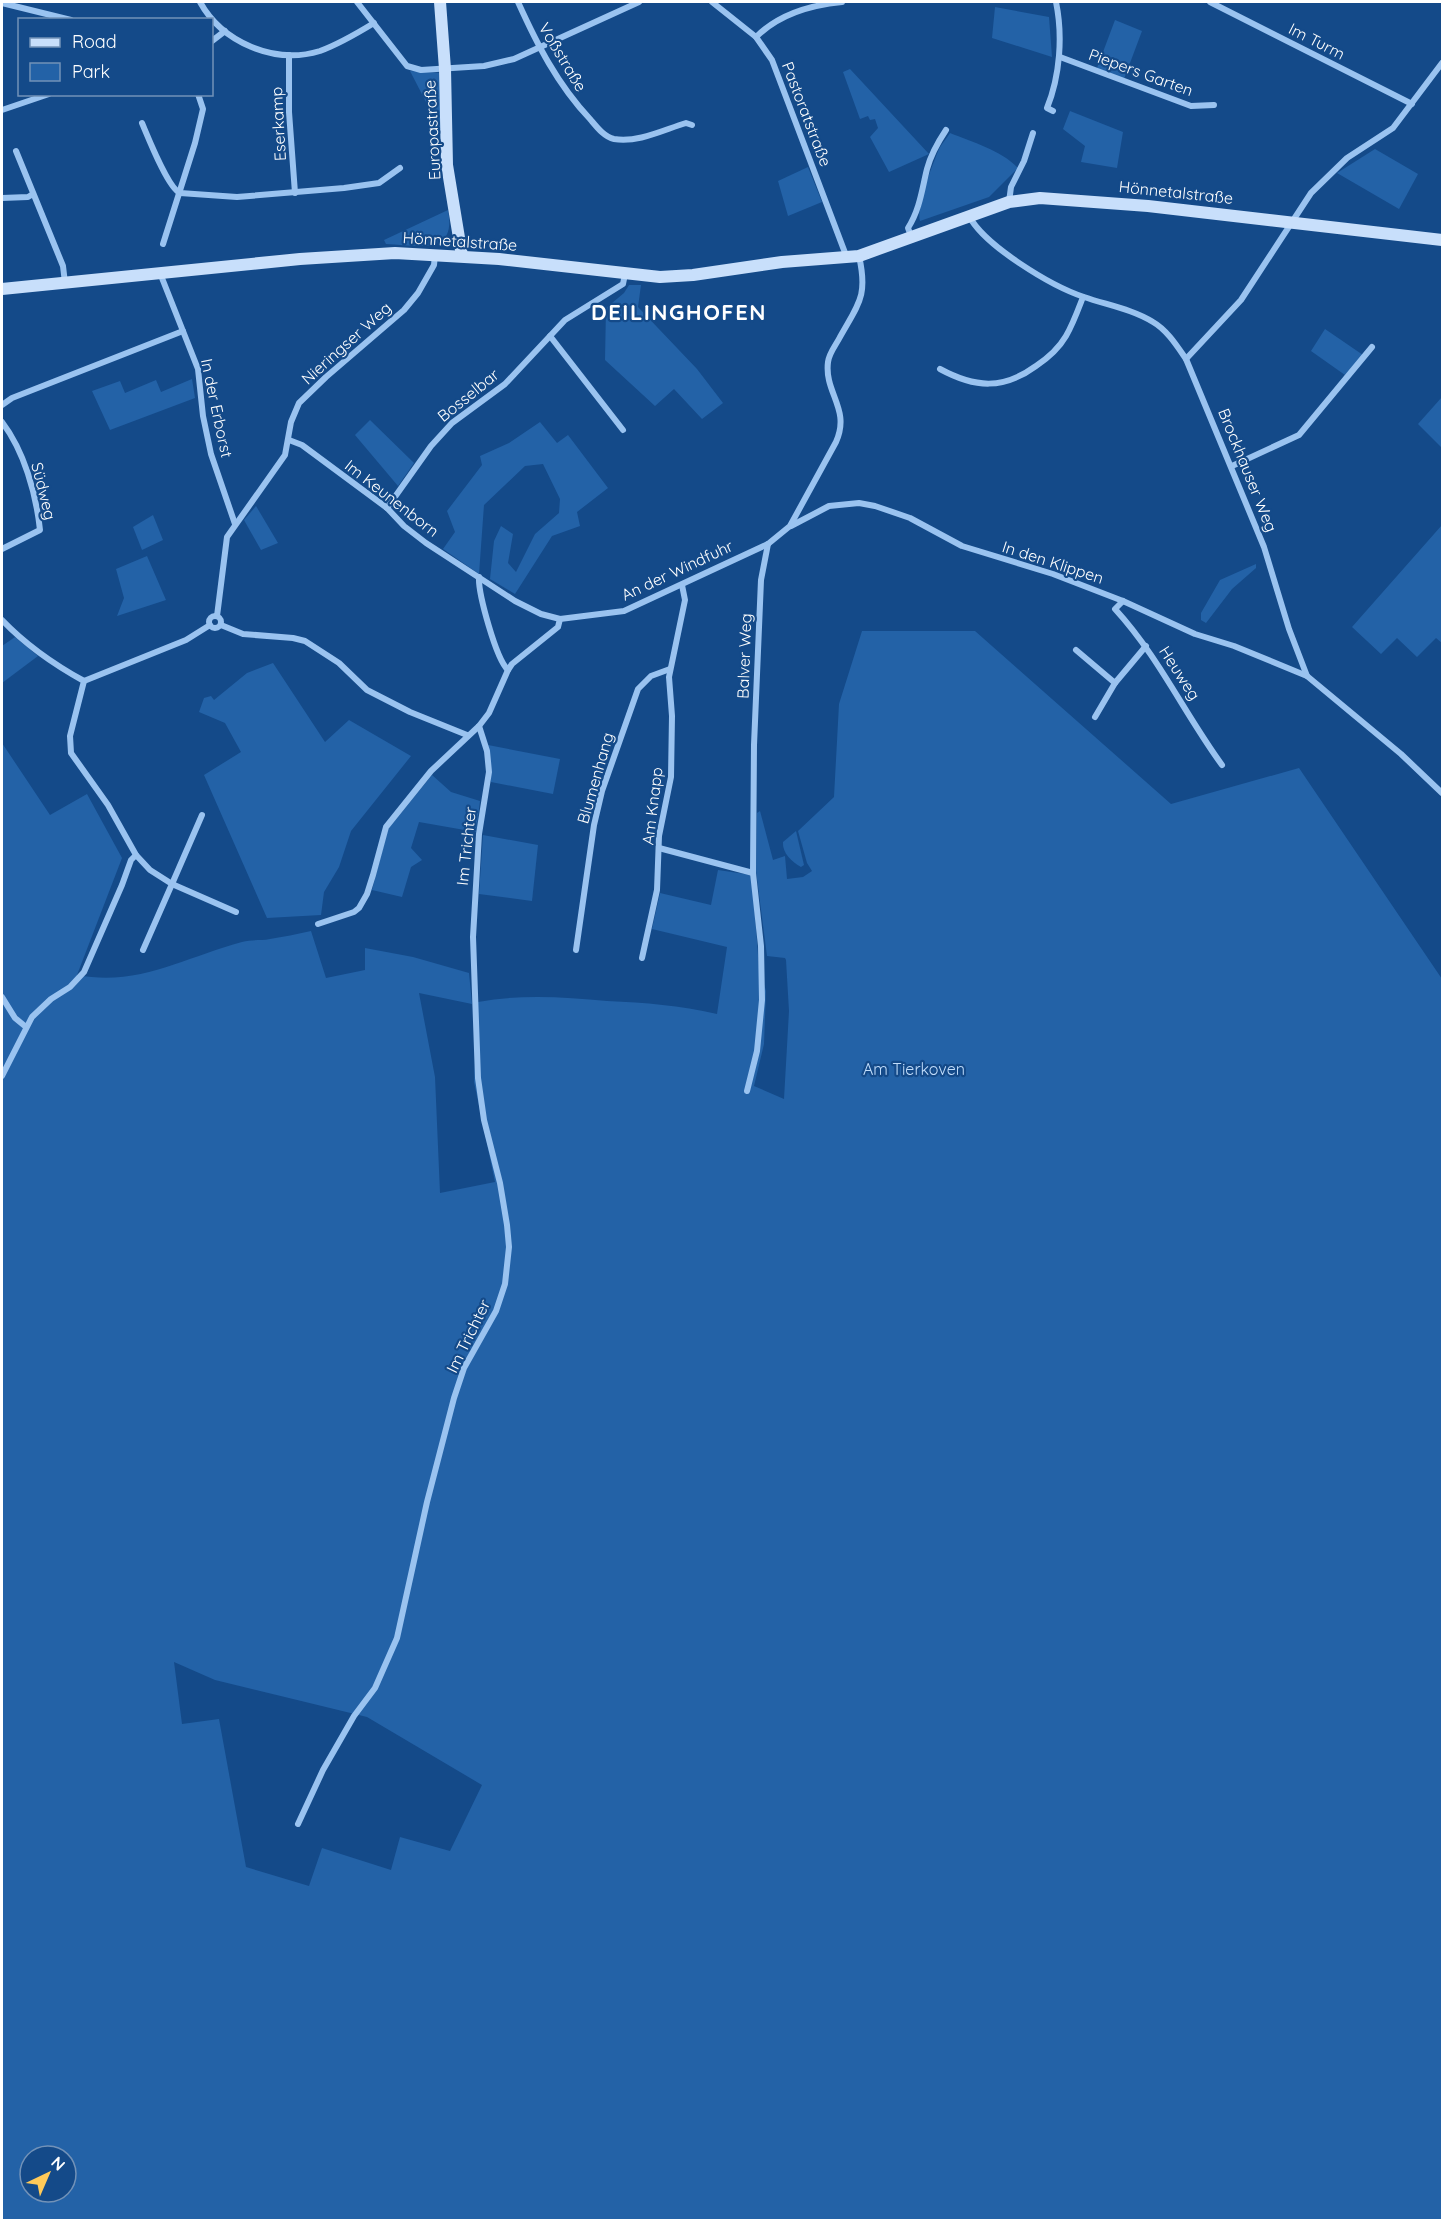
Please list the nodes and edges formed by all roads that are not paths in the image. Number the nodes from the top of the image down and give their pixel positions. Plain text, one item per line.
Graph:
1 (200, 2) edge
2 (357, 2) edge
3 (440, 2) edge
4 (518, 2) edge
5 (639, 2) edge
6 (712, 2) edge
7 (799, 2) edge
8 (842, 2) edge
9 (1056, 2) edge
10 (1210, 2) edge
11 (2, 3) edge
12 (803, 10) junction
13 (63, 18) edge
14 (211, 18) edge
15 (213, 20) edge
16 (374, 23) junction
17 (225, 31) junction
18 (756, 37) junction
19 (213, 40) edge
20 (538, 47) junction
21 (289, 55) junction
22 (1060, 57) junction
23 (1443, 63) edge
24 (445, 69) junction
25 (43, 96) edge
26 (199, 96) edge
27 (1412, 104) junction
28 (1214, 105) dead end
29 (2, 110) edge
30 (1053, 111) dead end
31 (142, 123) dead end
32 (692, 125) dead end
33 (946, 130) dead end
34 (1033, 133) dead end
35 (16, 151) dead end
36 (400, 168) dead end
37 (295, 193) junction
38 (33, 194) junction
39 (180, 194) junction
40 (2, 198) edge
41 (1009, 202) junction
42 (969, 216) junction
43 (1293, 222) junction
44 (911, 236) junction
45 (1443, 240) edge
46 (163, 244) dead end
47 (435, 255) junction
48 (462, 256) junction
49 (853, 257) junction
50 (160, 273) junction
51 (626, 274) junction
52 (66, 283) junction
53 (2, 290) edge
54 (1083, 297) junction
55 (183, 332) junction
56 (550, 336) junction
57 (1372, 348) dead end
58 (1186, 359) junction
59 (940, 369) dead end
60 (2, 405) edge
61 (2, 422) edge
62 (623, 430) dead end
63 (290, 440) junction
64 (1232, 466) junction
65 (387, 508) junction
66 (235, 524) junction
67 (790, 526) junction
68 (768, 544) junction
69 (2, 549) edge
70 (479, 577) junction
71 (682, 585) junction
72 (516, 601) joint
73 (1123, 601) junction
74 (217, 616) junction
75 (560, 619) junction
76 (2, 620) edge
77 (210, 625) junction
78 (221, 625) junction
79 (1146, 646) junction
80 (1076, 650) dead end
81 (670, 669) junction
82 (508, 670) junction
83 (1307, 676) junction
84 (84, 681) junction
85 (1115, 683) junction
86 (1095, 717) dead end
87 (479, 726) junction
88 (467, 735) junction
89 (1222, 765) dead end
90 (1443, 794) edge
91 (202, 815) dead end
92 (659, 848) junction
93 (136, 855) junction
94 (753, 873) junction
95 (172, 884) junction
96 (236, 912) dead end
97 (318, 924) dead end
98 (142, 950) dead end
99 (576, 950) dead end
100 (642, 958) dead end
101 (2, 997) edge
102 (26, 1027) junction
103 (2, 1076) edge
104 (747, 1091) dead end
105 (298, 1824) dead end

1 - 14 street
2 - 16 street
3 - 24 main road, Europastraße
4 - 20 street, Voßstraße
5 - 20 street
6 - 18 street, Pastoratstraße
7 - 12 street
8 - 12 street
9 - 22 street
10 - 27 street, Im Turm
11 - 13 street
12 - 18 street
15 - 17 street
16 - 21 street
16 - 24 street
17 - 19 street
17 - 21 street
18 - 49 street, Pastoratstraße
20 - 24 street
20 - 32 street, Voßstraße
21 - 37 street, Eserkamp
22 - 28 street, Piepers Garten
22 - 30 street
23 - 27 street
24 - 48 main road, Europastraße
25 - 29 street
26 - 39 street
27 - 43 street
31 - 39 street
33 - 44 street
34 - 41 street
35 - 38 street
36 - 37 street
37 - 39 street
38 - 40 street
38 - 52 street
39 - 46 street
41 - 42 main road, Hönnetalstraße
41 - 43 main road, Hönnetalstraße
42 - 44 main road, Hönnetalstraße
42 - 54 street, Brockhauser Weg
43 - 45 main road, Hönnetalstraße
43 - 58 street
44 - 49 main road, Hönnetalstraße
47 - 48 main road, Hönnetalstraße
47 - 50 main road, Hönnetalstraße
47 - 63 street, Nieringser Weg
48 - 51 main road, Hönnetalstraße
49 - 51 main road, Hönnetalstraße
49 - 67 street
50 - 52 main road, Hönnetalstraße
50 - 55 street, In der Erborst
51 - 56 street, Bosselbar
52 - 53 main road, Hönnetalstraße
54 - 58 street, Brockhauser Weg
54 - 59 street
55 - 60 street
55 - 66 street, In der Erborst
56 - 62 street
56 - 65 street, Bosselbar
57 - 64 street
58 - 64 street, Brockhauser Weg
61 - 69 street, Südweg
63 - 65 street, Im Keunenborn
63 - 66 street, Nieringser Weg
64 - 83 street, Brockhauser Weg
65 - 70 street, Im Keunenborn
66 - 74 street, Nieringser Weg
67 - 68 street
67 - 73 street, In den Klippen
68 - 71 street, An der Windfuhr
68 - 94 street, Balver Weg
70 - 72 street, Im Keunenborn
70 - 82 street
71 - 75 street, An der Windfuhr
71 - 81 street, Am Knapp
72 - 75 street, An der Windfuhr
73 - 79 street, Heuweg
73 - 83 street, In den Klippen
74 - 77 street
74 - 78 street
75 - 82 street
76 - 84 street
77 - 78 street
77 - 84 street
78 - 88 street
79 - 85 street
79 - 89 street, Heuweg
80 - 85 street
81 - 92 street, Am Knapp
81 - 99 street, Blumenhang
82 - 87 street
83 - 90 street, Brockhauser Weg
84 - 93 street
85 - 86 street
87 - 88 street
87 - 105 street, Im Trichter
88 - 97 street
91 - 95 street
92 - 94 street
92 - 100 street, Am Knapp
93 - 95 street
93 - 102 street
94 - 104 street, Balver Weg
95 - 96 street
95 - 98 street
101 - 102 street
102 - 103 street

